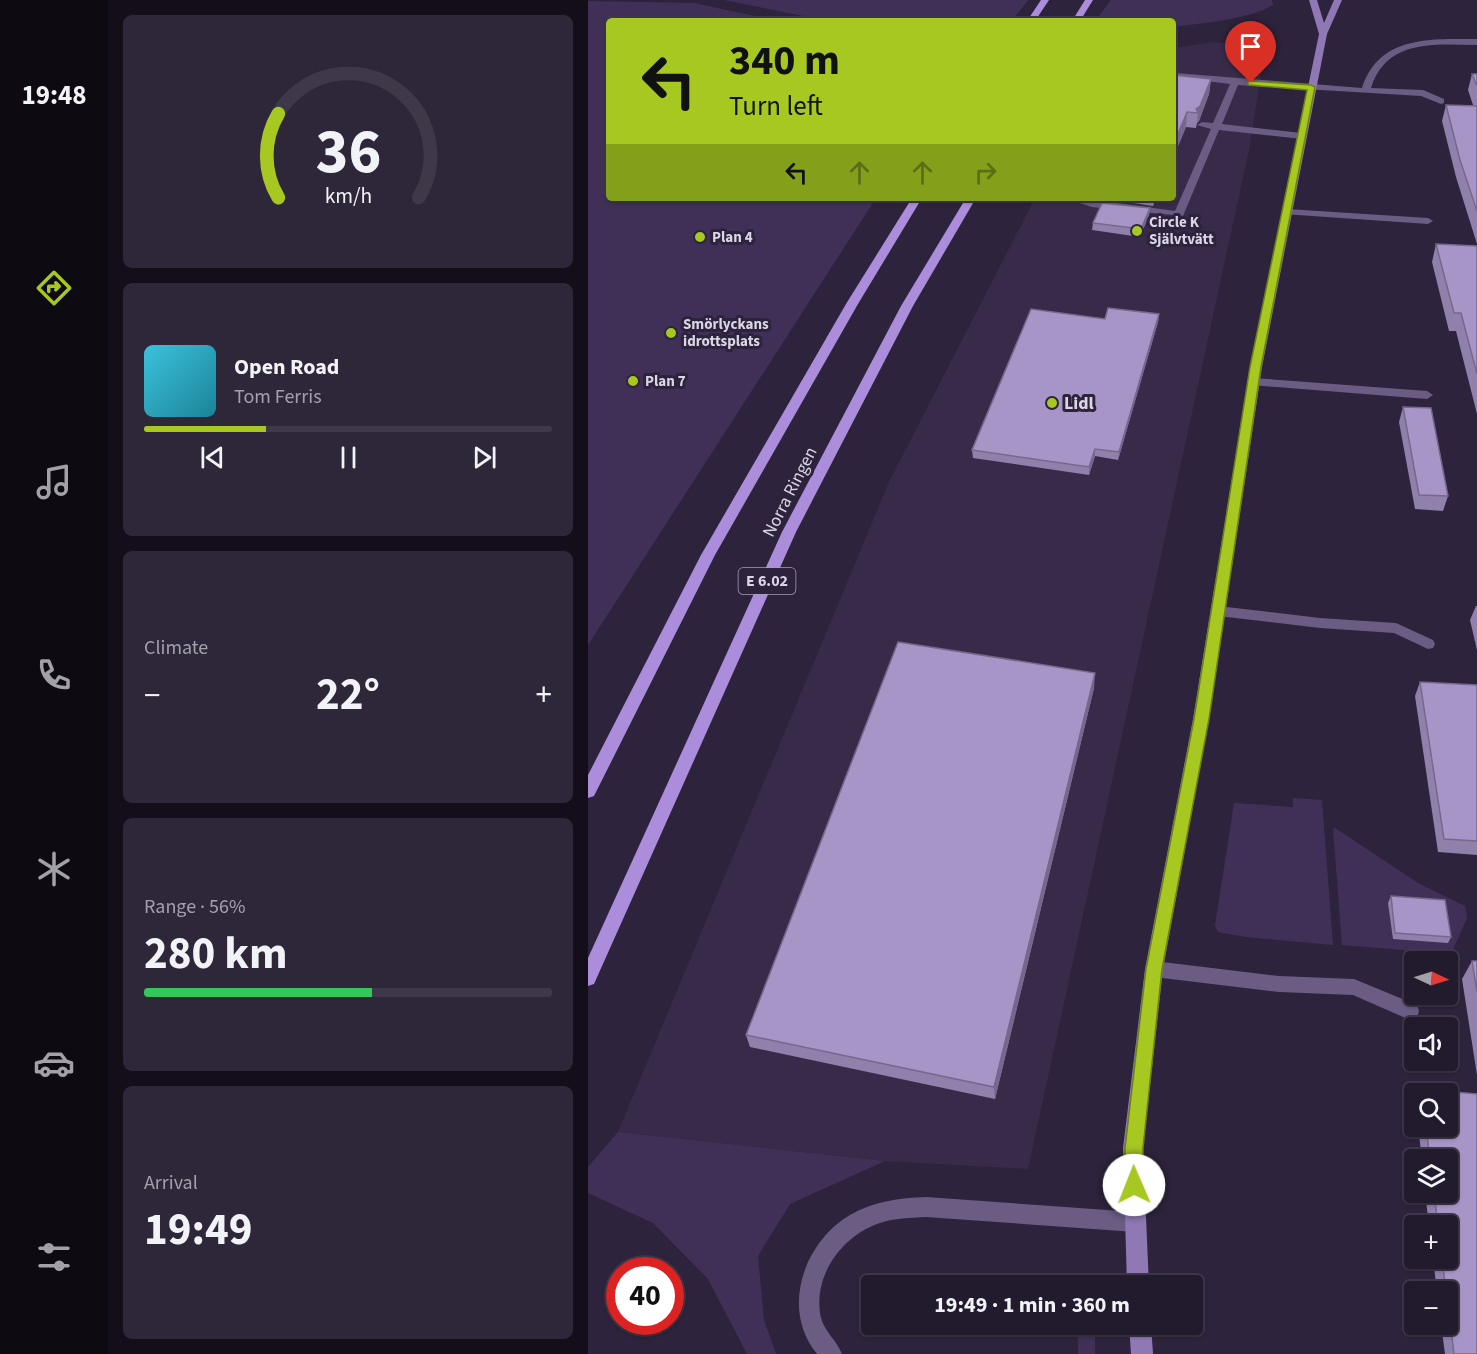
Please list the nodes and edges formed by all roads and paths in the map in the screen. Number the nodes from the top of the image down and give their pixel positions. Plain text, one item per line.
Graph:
1 (1045, 0) edge
2 (1089, 0) edge
3 (1313, 0) edge
4 (1338, 0) edge
5 (1033, 18) edge
6 (1078, 18) edge
7 (1323, 34) junction
8 (1477, 42) edge
9 (1176, 78) edge
10 (1235, 82) junction
11 (1311, 87) junction
12 (1366, 91) junction
13 (1441, 101) dead end
14 (1202, 125) edge
15 (1216, 127) junction
16 (1302, 136) junction
17 (915, 201) edge
18 (969, 201) edge
19 (1081, 201) edge
20 (1287, 212) junction
21 (1428, 221) dead end
22 (1254, 382) junction
23 (1427, 395) dead end
24 (1218, 611) junction
25 (1428, 644) dead end
26 (588, 791) edge
27 (1154, 969) junction
28 (588, 978) edge
29 (1410, 1011) dead end
30 (1135, 1222) junction
31 (1137, 1275) edge
32 (1141, 1335) edge
33 (831, 1354) edge
34 (1142, 1354) edge

1 - 5 main road
2 - 6 main road
3 - 7 street
4 - 7 street
7 - 11 street
8 - 12 lane
9 - 10 lane
10 - 11 lane
10 - 15 lane
11 - 12 lane
11 - 16 street
12 - 13 lane
14 - 15 lane
15 - 16 lane
15 - 19 lane
16 - 20 street
17 - 26 main road, Norra Ringen
18 - 28 main road, Norra Ringen / E 6.02
20 - 21 lane
20 - 22 street
22 - 23 lane
22 - 24 street
24 - 25 lane
24 - 27 street
27 - 29 lane
27 - 30 street
30 - 31 street
30 - 33 lane
32 - 34 street

